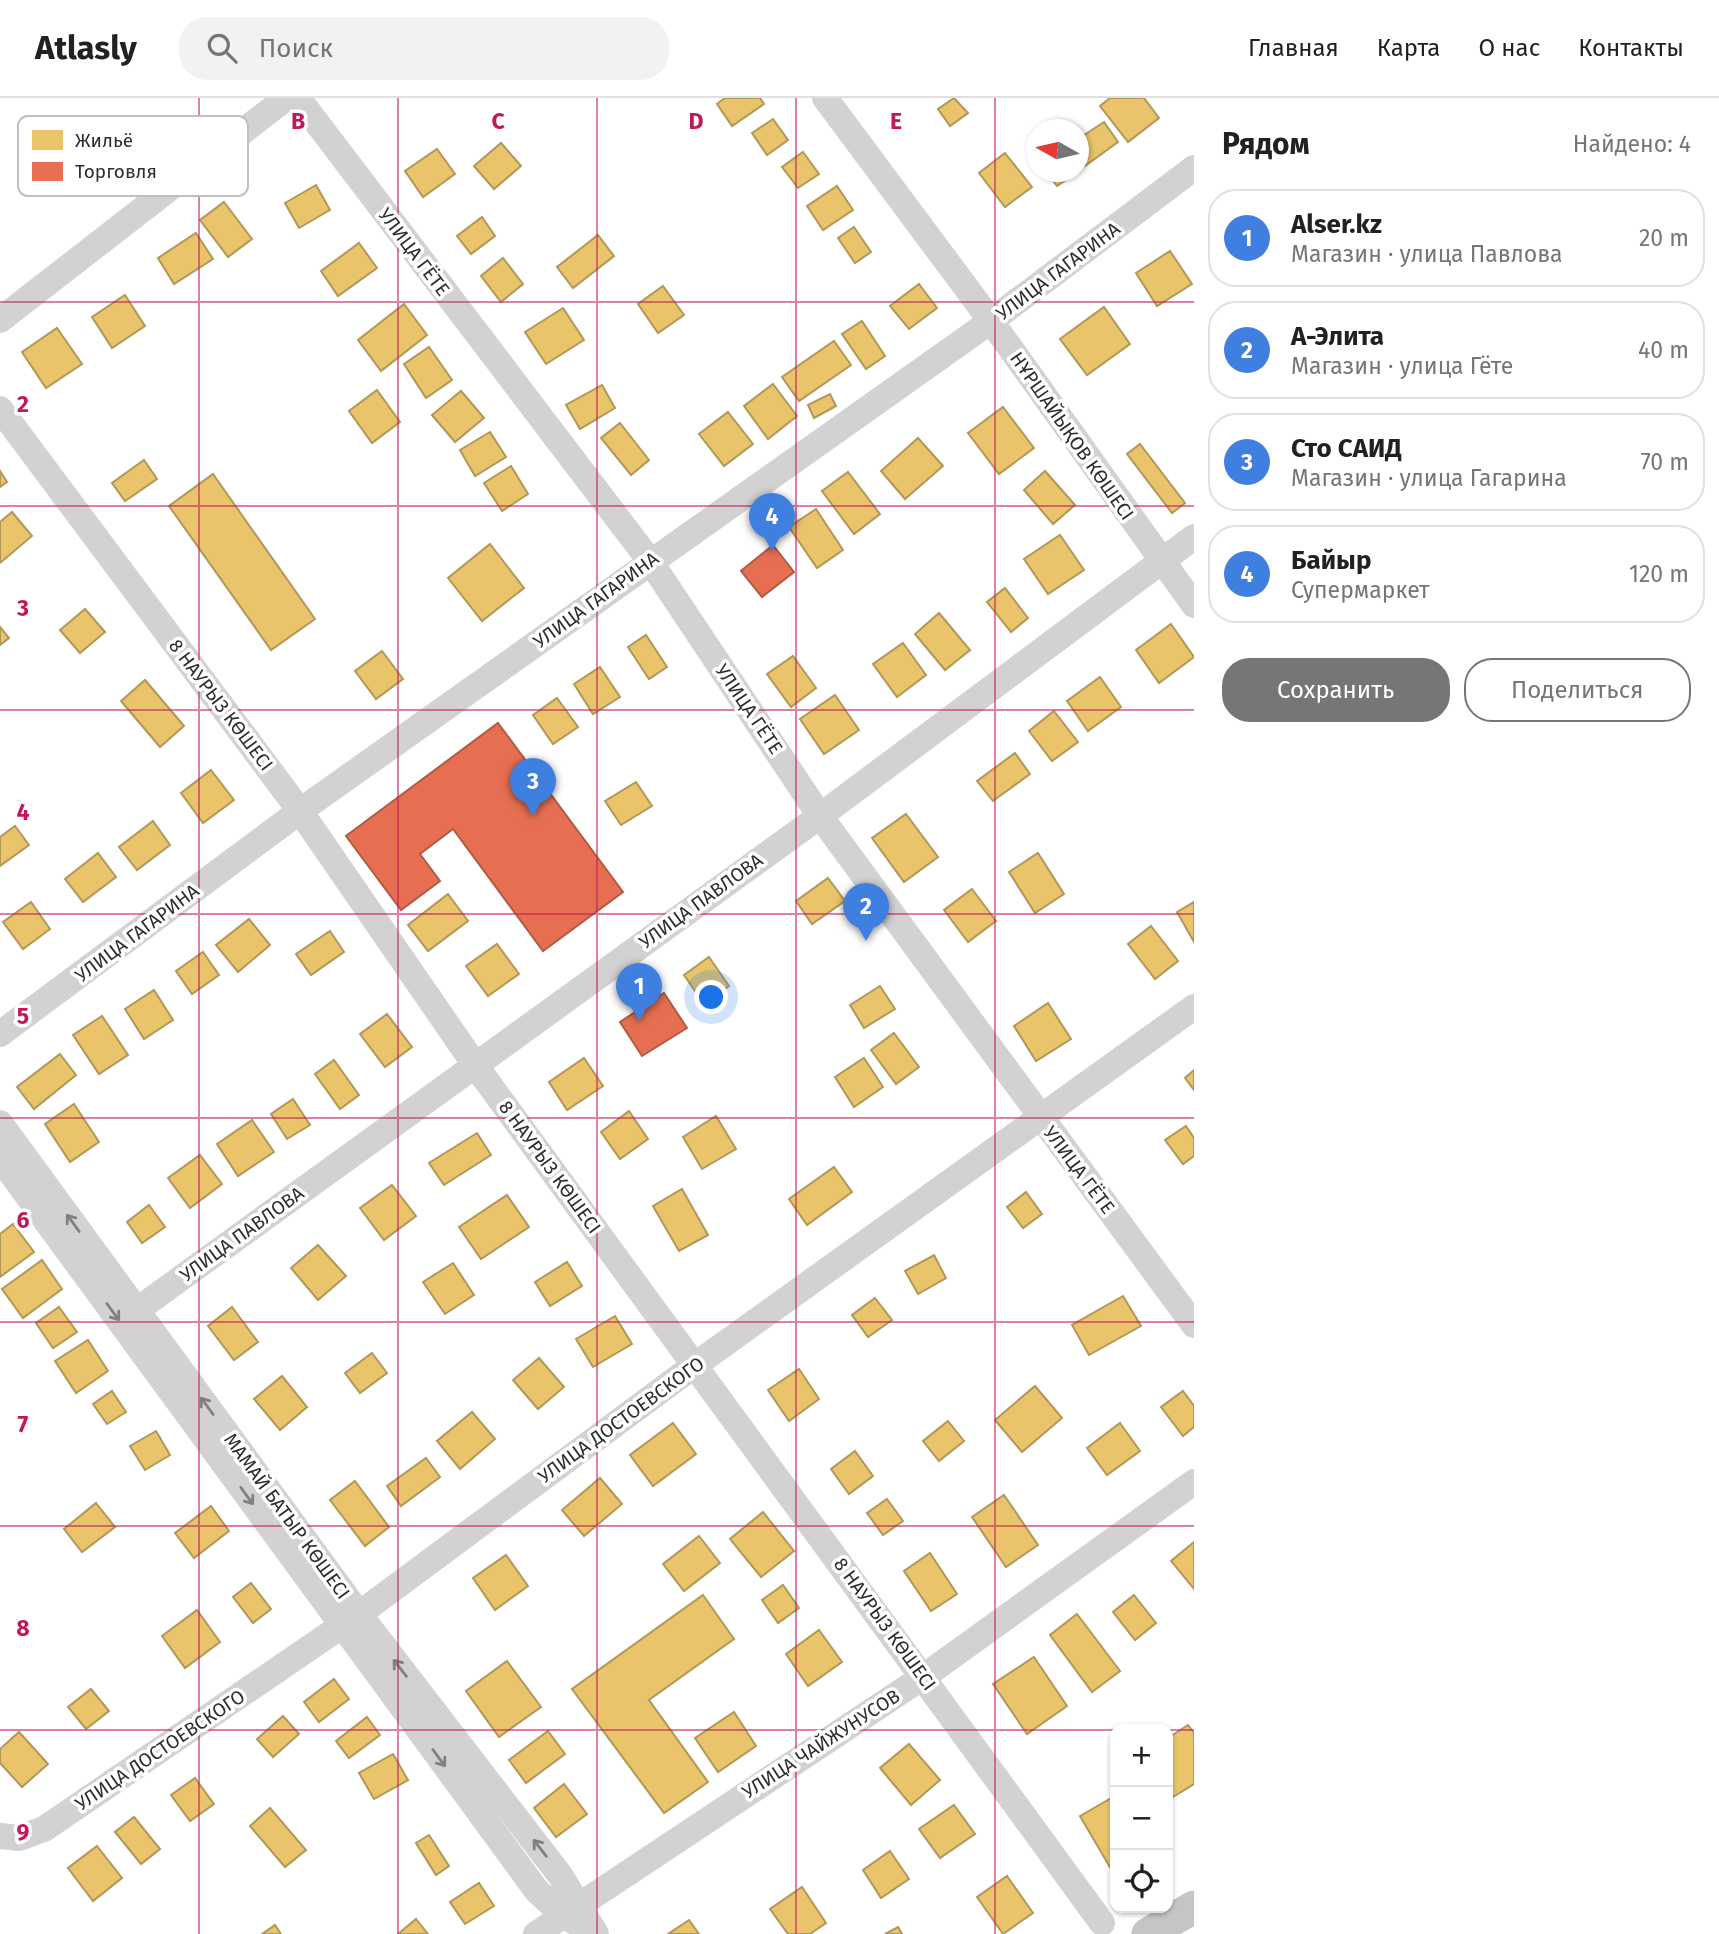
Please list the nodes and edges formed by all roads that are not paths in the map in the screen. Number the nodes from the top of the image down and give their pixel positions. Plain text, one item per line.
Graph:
1 (286, 98) edge
2 (298, 98) edge
3 (825, 98) edge
4 (248, 127) edge
5 (1194, 168) edge
6 (160, 196) edge
7 (0, 320) edge
8 (991, 321) junction
9 (0, 409) edge
10 (1194, 537) edge
11 (1160, 560) junction
12 (650, 561) junction
13 (1194, 606) edge
14 (300, 811) junction
15 (820, 816) junction
16 (1194, 1007) edge
17 (0, 1034) edge
18 (475, 1065) junction
19 (1039, 1117) junction
20 (0, 1123) edge
21 (0, 1158) edge
22 (137, 1310) junction
23 (1194, 1325) edge
24 (695, 1365) junction
25 (1194, 1482) edge
26 (350, 1620) junction
27 (923, 1677) junction
28 (6, 1842) edge
29 (1194, 1907) edge
30 (571, 1909) junction
31 (1102, 1923) dead end
32 (536, 1934) edge
33 (596, 1934) edge
34 (1148, 1934) edge

1 - 4 street
2 - 12 street, УЛИЦА ГЁТЕ
3 - 8 street, НҰРШАЙЫҚОВ КӨШЕСІ
5 - 8 street, УЛИЦА ГАГАРИНА
6 - 7 street
8 - 11 street, НҰРШАЙЫҚОВ КӨШЕСІ
8 - 12 street, УЛИЦА ГАГАРИНА
9 - 14 street, 8 НАУРЫЗ КӨШЕСІ
10 - 11 street, УЛИЦА ПАВЛОВА
11 - 13 street, НҰРШАЙЫҚОВ КӨШЕСІ
11 - 15 street, УЛИЦА ПАВЛОВА
12 - 14 street, УЛИЦА ГАГАРИНА
12 - 15 street, УЛИЦА ГЁТЕ
14 - 17 street, УЛИЦА ГАГАРИНА
14 - 18 street, 8 НАУРЫЗ КӨШЕСІ
15 - 18 street, УЛИЦА ПАВЛОВА
15 - 19 street, УЛИЦА ГЁТЕ
16 - 19 street, УЛИЦА ДОСТОЕВСКОГО
18 - 22 street, УЛИЦА ПАВЛОВА
18 - 24 street, 8 НАУРЫЗ КӨШЕСІ
19 - 23 street, УЛИЦА ГЁТЕ
19 - 24 street, УЛИЦА ДОСТОЕВСКОГО
22 -> 20 street, МАМАЙ БАТЫР КӨШЕСІ
21 -> 26 street, МАМАЙ БАТЫР КӨШЕСІ
26 -> 22 street, МАМАЙ БАТЫР КӨШЕСІ
24 - 26 street, УЛИЦА ДОСТОЕВСКОГО
24 - 27 street, 8 НАУРЫЗ КӨШЕСІ
25 - 27 street, УЛИЦА ЧАЙЖУНУСОВ
26 - 28 street, УЛИЦА ДОСТОЕВСКОГО
26 - 30 street, МАМАЙ БАТЫР КӨШЕСІ
27 - 30 street, УЛИЦА ЧАЙЖУНУСОВ
27 - 31 street, 8 НАУРЫЗ КӨШЕСІ
29 - 34 main road
30 - 32 street, УЛИЦА ЧАЙЖУНУСОВ
30 - 33 street, МАМАЙ БАТЫР КӨШЕСІ

